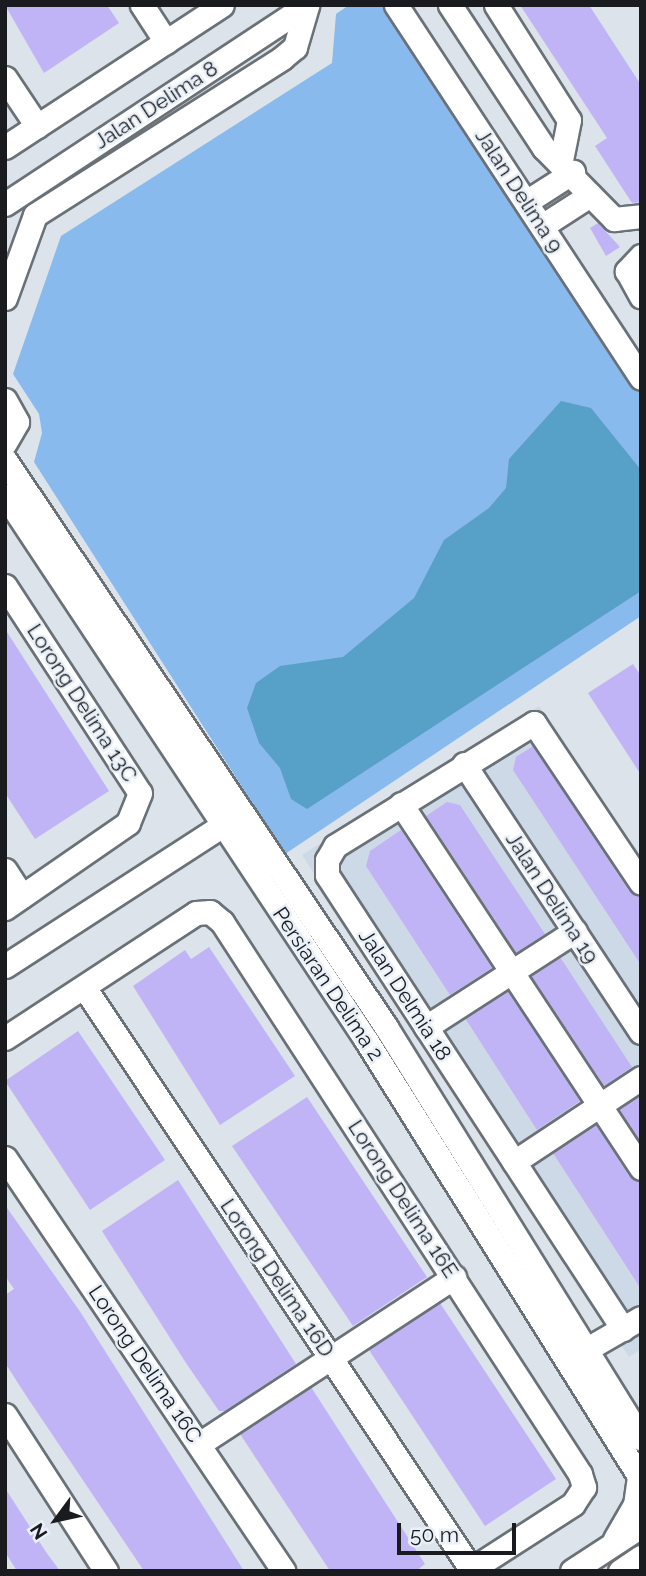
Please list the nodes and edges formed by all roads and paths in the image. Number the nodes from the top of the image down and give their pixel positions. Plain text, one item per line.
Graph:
1 (142, 5) edge
2 (222, 5) edge
3 (307, 5) edge
4 (396, 5) edge
5 (450, 5) edge
6 (496, 5) edge
7 (166, 42) junction
8 (5, 78) edge
9 (37, 126) junction
10 (5, 147) edge
11 (567, 166) junction
12 (590, 195) junction
13 (526, 202) junction
14 (5, 204) edge
15 (641, 216) edge
16 (542, 226) junction
17 (641, 256) edge
18 (10, 260) edge
19 (641, 296) edge
20 (5, 298) edge
21 (633, 348) edge
22 (641, 378) edge
23 (5, 400) edge
24 (5, 443) edge
25 (5, 460) edge
26 (5, 495) edge
27 (9, 600) edge
28 (464, 764) junction
29 (401, 804) junction
30 (244, 811) junction
31 (222, 826) junction
32 (5, 870) edge
33 (641, 883) edge
34 (14, 902) edge
35 (575, 932) junction
36 (5, 966) edge
37 (512, 972) junction
38 (84, 988) junction
39 (413, 1007) junction
40 (386, 1027) junction
41 (426, 1027) junction
42 (641, 1031) edge
43 (5, 1038) edge
44 (366, 1040) junction
45 (641, 1079) edge
46 (600, 1106) junction
47 (5, 1158) edge
48 (514, 1162) junction
49 (641, 1168) edge
50 (454, 1277) junction
51 (632, 1324) edge
52 (587, 1349) junction
53 (331, 1358) junction
54 (5, 1415) edge
55 (641, 1438) edge
56 (199, 1444) junction
57 (640, 1477) edge
58 (641, 1526) edge
59 (612, 1545) junction
60 (641, 1557) edge
61 (470, 1570) edge
62 (106, 1571) edge
63 (284, 1571) edge
64 (572, 1571) edge
65 (620, 1571) edge

1 - 7 street
2 - 7 street
3 - 14 street, Jalan Delima 8
3 - 18 street
4 - 13 street, Jalan Delima 9
5 - 11 street
6 - 11 street
7 - 9 street
8 - 9 street
9 - 10 street
11 - 12 street
11 - 13 street
12 - 15 street
12 - 16 street
13 - 16 street, Jalan Delima 9
16 - 21 street, Jalan Delima 9
17 - 19 street
18 - 20 street
21 - 22 street, Jalan Delima 9
23 - 24 street
25 - 30 street, Persiaran Delima 2
26 - 31 street, Persiaran Delima 2
27 - 34 street, Lorong Delima 13C
28 - 29 street, Jalan Delmia 18
28 - 33 street, Jalan Delmia 18
28 - 35 street, Jalan Delima 19
29 - 37 street
29 - 39 street, Jalan Delmia 18
30 - 31 street
30 - 40 street, Persiaran Delima 2
31 - 36 street
31 - 44 street, Persiaran Delima 2
32 - 34 street
35 - 37 street
35 - 42 street, Jalan Delima 19
37 - 41 street
37 - 46 street
38 - 43 street
38 - 50 street, Lorong Delima 16E
38 - 53 street, Lorong Delima 16D
39 - 40 street
39 - 41 street, Jalan Delmia 18
40 - 44 street
40 - 52 street, Persiaran Delima 2
41 - 48 street, Jalan Delmia 18
44 - 57 street, Persiaran Delima 2
45 - 46 street
46 - 48 street
46 - 49 street
47 - 56 street, Lorong Delima 16C
48 - 51 street, Jalan Delmia 18
50 - 53 street
50 - 61 street, Lorong Delima 16E
51 - 52 street
52 - 55 street, Persiaran Delima 2
53 - 56 street
53 - 61 street, Lorong Delima 16D
54 - 62 street
56 - 63 street, Lorong Delima 16C
57 - 59 street
58 - 59 street
59 - 64 street
60 - 65 street

